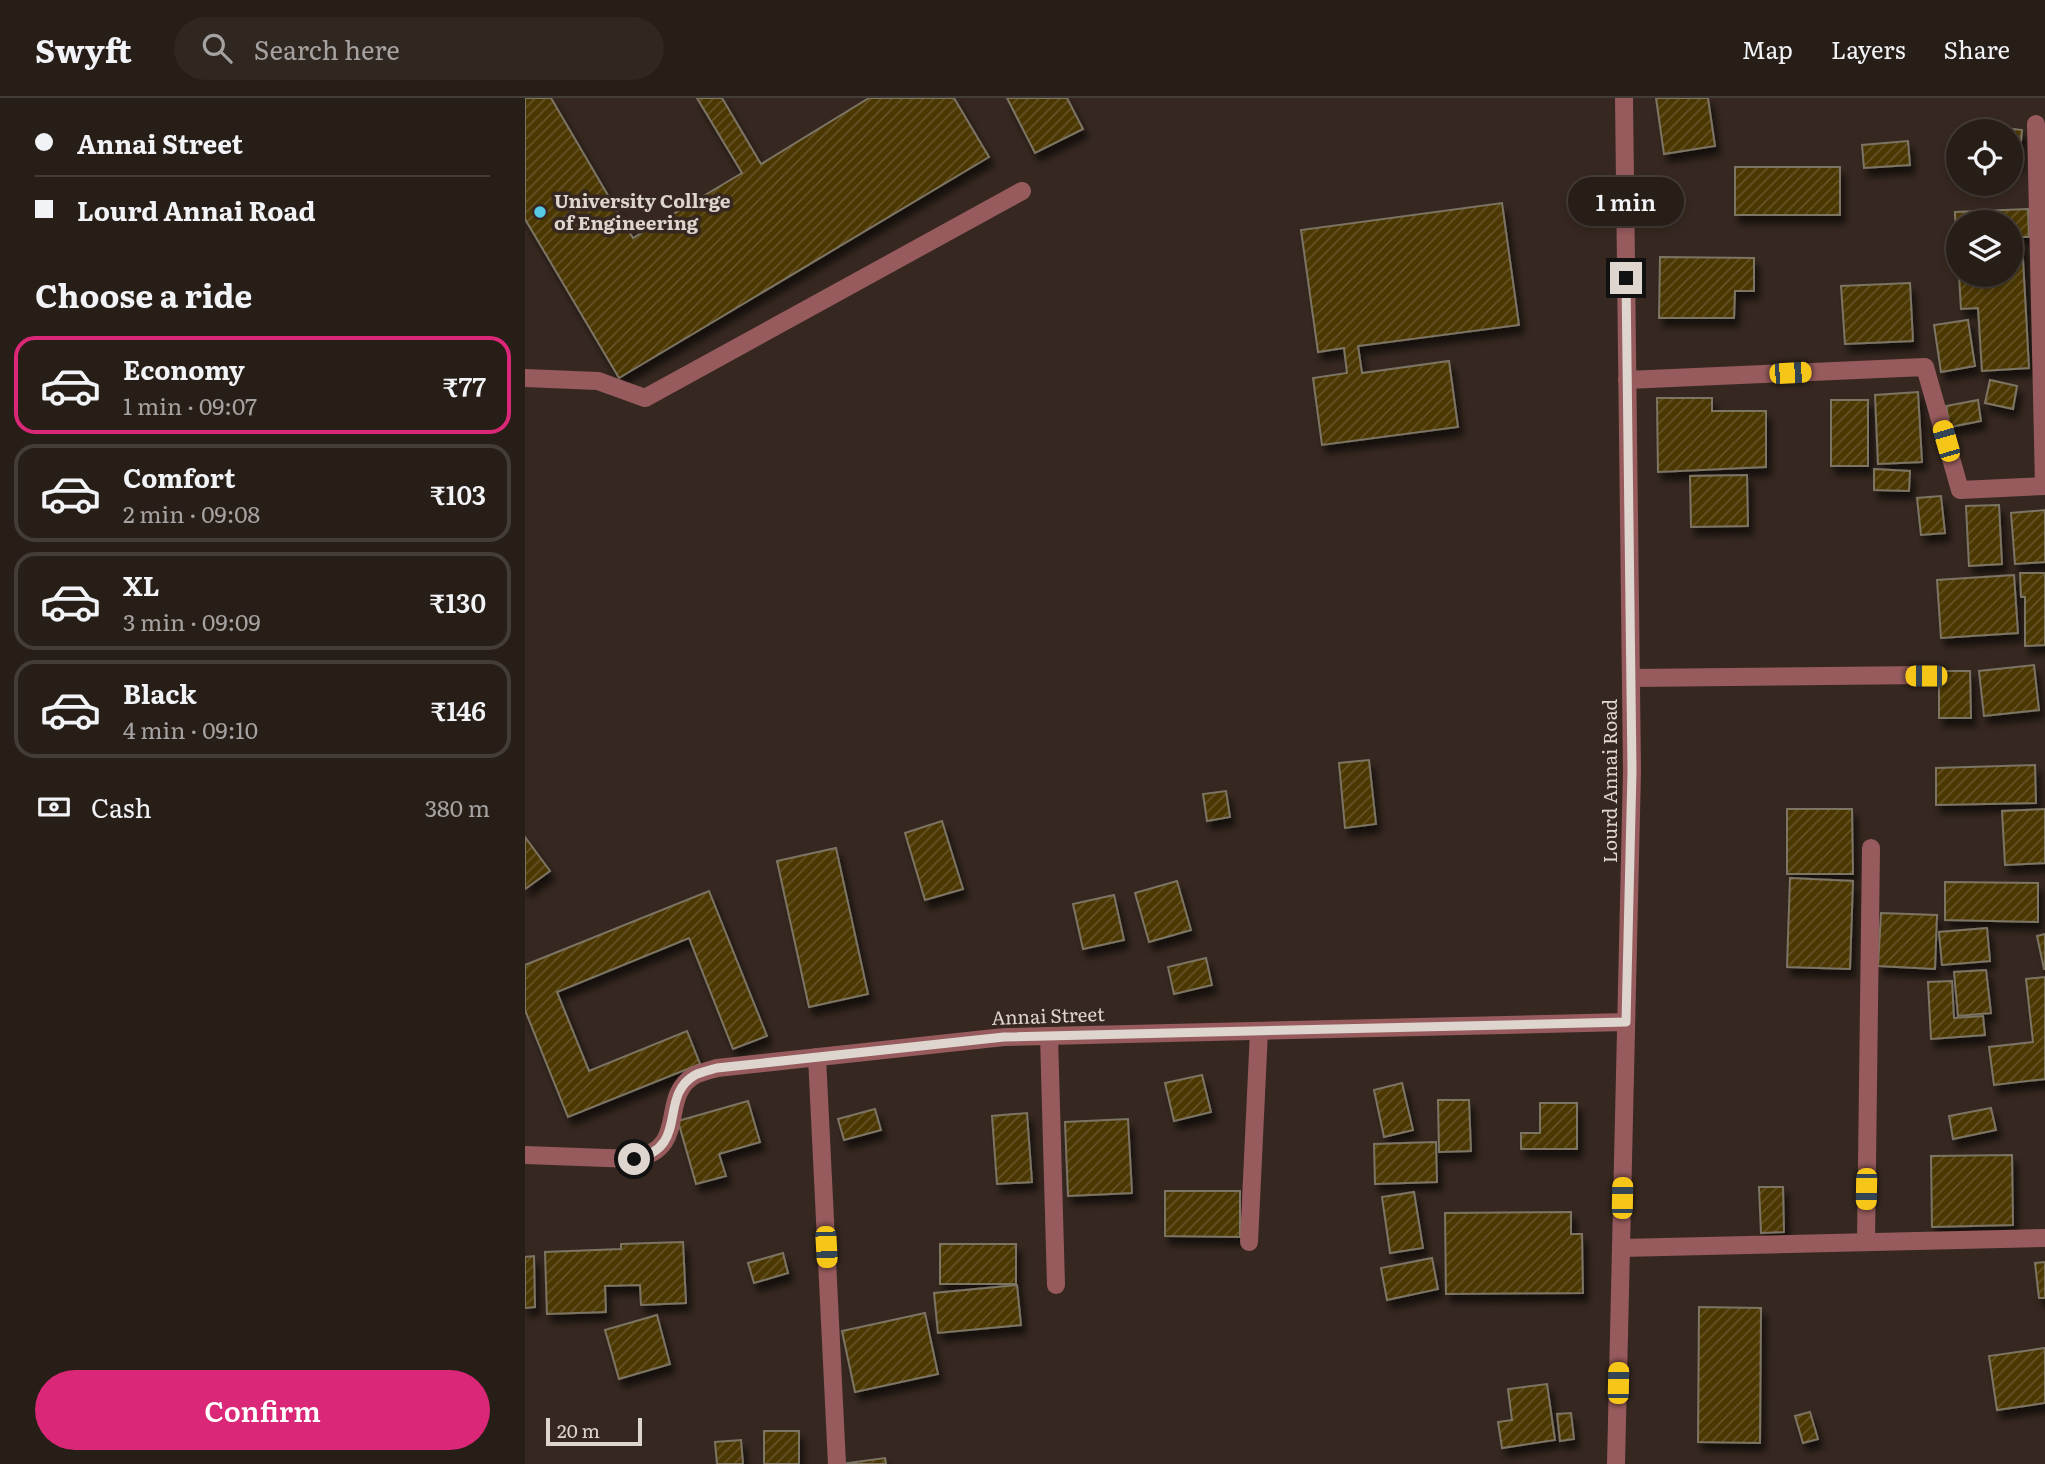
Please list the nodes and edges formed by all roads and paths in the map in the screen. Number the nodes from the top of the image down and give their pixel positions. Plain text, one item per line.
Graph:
1 (1624, 98) edge
2 (2036, 124) dead end
3 (1022, 191) dead end
4 (525, 377) edge
5 (1627, 380) junction
6 (1926, 676) dead end
7 (1631, 678) junction
8 (1871, 848) dead end
9 (1626, 1022) junction
10 (1259, 1031) junction
11 (1049, 1036) junction
12 (817, 1057) junction
13 (525, 1155) edge
14 (2045, 1238) edge
15 (1249, 1242) dead end
16 (1866, 1242) junction
17 (1621, 1248) junction
18 (1056, 1285) dead end
19 (837, 1464) edge
20 (1616, 1464) edge

1 - 5 street, Lourd Annai Road
2 - 5 street
3 - 4 street
5 - 7 street, Lourd Annai Road
6 - 7 street
7 - 9 street, Lourd Annai Road
8 - 16 street
9 - 10 street, Annai Street
9 - 17 street, Lourd Annai Road
10 - 11 street, Annai Street
10 - 15 street
11 - 12 street, Annai Street
11 - 18 street
12 - 13 street, Annai Street
12 - 19 street
14 - 16 street
16 - 17 street
17 - 20 street, Lourd Annai Road

